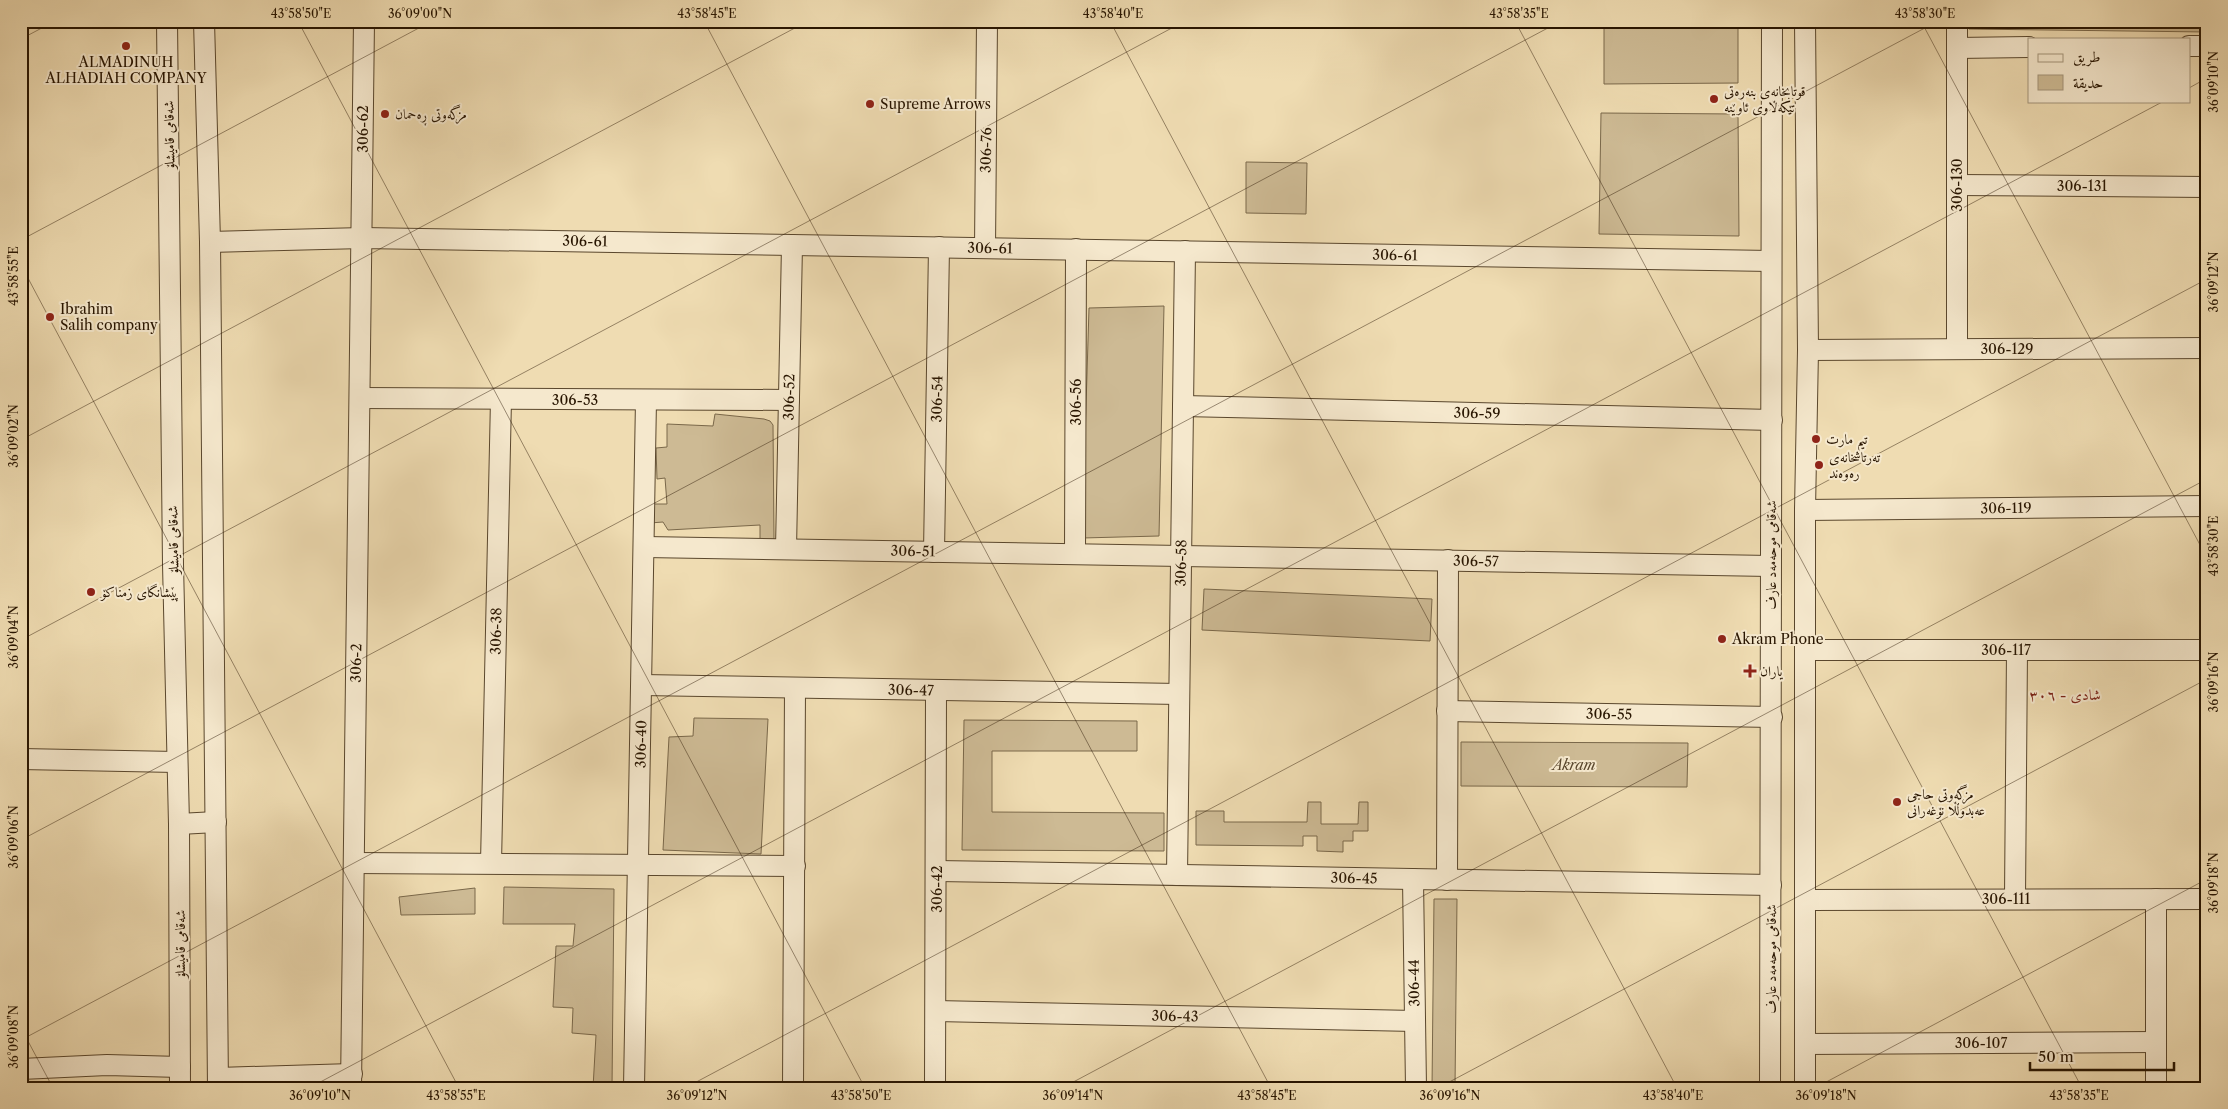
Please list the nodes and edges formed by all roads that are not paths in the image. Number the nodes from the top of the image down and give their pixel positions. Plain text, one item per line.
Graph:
1 (167, 21) edge
2 (204, 21) edge
3 (364, 21) edge
4 (987, 21) edge
5 (1957, 21) edge
6 (1772, 26) edge
7 (1805, 26) edge
8 (2190, 46) edge
9 (2207, 46) edge
10 (2028, 47) edge
11 (1957, 48) junction
12 (1957, 185) junction
13 (2207, 187) edge
14 (363, 238) junction
15 (210, 242) junction
16 (792, 245) junction
17 (939, 247) junction
18 (985, 248) junction
19 (1076, 249) junction
20 (1185, 251) junction
21 (1771, 261) junction
22 (2207, 348) edge
23 (1957, 349) junction
24 (1808, 350) junction
25 (360, 398) junction
26 (501, 399) junction
27 (646, 400) junction
28 (789, 400) junction
29 (1183, 406) junction
30 (1772, 420) junction
31 (2207, 506) edge
32 (1805, 510) junction
33 (645, 547) junction
34 (786, 549) junction
35 (934, 552) junction
36 (1076, 554) junction
37 (1181, 556) junction
38 (1448, 560) junction
39 (1770, 566) junction
40 (1805, 650) junction
41 (2017, 650) junction
42 (2207, 650) edge
43 (642, 686) junction
44 (795, 688) junction
45 (936, 690) junction
46 (1180, 694) junction
47 (1447, 711) junction
48 (1772, 726) junction
49 (1805, 736) junction
50 (21, 759) edge
51 (176, 762) junction
52 (216, 822) junction
53 (179, 824) junction
54 (354, 863) junction
55 (491, 863) junction
56 (639, 864) junction
57 (795, 866) junction
58 (937, 871) junction
59 (1177, 875) junction
60 (1413, 879) junction
61 (1446, 880) junction
62 (1771, 884) junction
63 (2015, 899) junction
64 (2156, 899) junction
65 (2207, 899) edge
66 (1805, 900) junction
67 (936, 1011) junction
68 (1415, 1021) junction
69 (2156, 1042) junction
70 (1805, 1044) junction
71 (180, 1067) junction
72 (21, 1069) edge
73 (352, 1081) edge
74 (218, 1083) edge
75 (180, 1088) edge
76 (634, 1088) edge
77 (793, 1088) edge
78 (936, 1088) edge
79 (1416, 1088) edge
80 (1770, 1088) edge
81 (1805, 1088) edge
82 (2156, 1088) edge

1 - 51 street, شەقامی قامیشلۆ
2 - 15 street
3 - 14 street, 306-62
4 - 18 street, 306-76
5 - 11 street, 306-130
6 - 7 street
6 - 21 street, شەقامی موحەمەد عارف
7 - 24 street
8 - 9 street
10 - 11 street
11 - 12 street, 306-130
12 - 13 street, 306-131
12 - 23 street, 306-130
14 - 15 street, 306-61
14 - 16 street, 306-61
14 - 25 street, 306-2
15 - 52 street
16 - 17 street, 306-61
16 - 28 street, 306-52
17 - 18 street, 306-61
17 - 35 street, 306-54
18 - 19 street, 306-61
19 - 20 street, 306-61
19 - 36 street, 306-56
20 - 21 street, 306-61
20 - 29 street, 306-58
21 - 30 street, شەقامی موحەمەد عارف
22 - 23 street, 306-129
23 - 24 street, 306-129
24 - 32 street
25 - 26 street, 306-53
25 - 54 street, 306-2
26 - 27 street, 306-53
26 - 55 street, 306-38
27 - 28 street, 306-53
27 - 33 street, 306-40
28 - 34 street, 306-52
29 - 30 street, 306-59
29 - 37 street, 306-58
30 - 39 street, شەقامی موحەمەد عارف
31 - 32 street, 306-119
32 - 40 street
33 - 34 street, 306-51
33 - 43 street, 306-40
34 - 35 street, 306-51
35 - 36 street, 306-51
36 - 37 street, 306-51
37 - 38 street, 306-57
37 - 46 street, 306-58
38 - 39 street, 306-57
38 - 47 street
39 - 48 street, شەقامی موحەمەد عارف
40 - 41 street, 306-117
40 - 49 street
41 - 42 street, 306-117
41 - 63 street
43 - 44 street, 306-47
43 - 56 street, 306-40
44 - 45 street, 306-47
44 - 57 street
45 - 46 street, 306-47
45 - 58 street, 306-42
46 - 59 street, 306-58
47 - 48 street, 306-55
47 - 61 street
48 - 49 street, 306-55
48 - 62 street, شەقامی موحەمەد عارف
49 - 66 street
50 - 51 street
51 - 53 street, شەقامی قامیشلۆ
52 - 53 street
52 - 74 street
53 - 71 street, شەقامی قامیشلۆ
54 - 55 street
54 - 73 street, 306-2
55 - 56 street
56 - 57 street
56 - 76 street, 306-40
57 - 77 street
58 - 59 street, 306-45
58 - 67 street, 306-42
59 - 60 street, 306-45
60 - 61 street, 306-45
60 - 68 street, 306-44
61 - 62 street, 306-45
62 - 80 street, شەقامی موحەمەد عارف
63 - 64 street, 306-111
63 - 66 street, 306-111
64 - 65 street, 306-111
64 - 69 street
66 - 70 street
67 - 68 street, 306-43
67 - 78 street, 306-42
68 - 79 street, 306-44
69 - 70 street, 306-107
69 - 82 street
70 - 81 street
71 - 72 street
71 - 75 street, شەقامی قامیشلۆ
73 - 74 street

